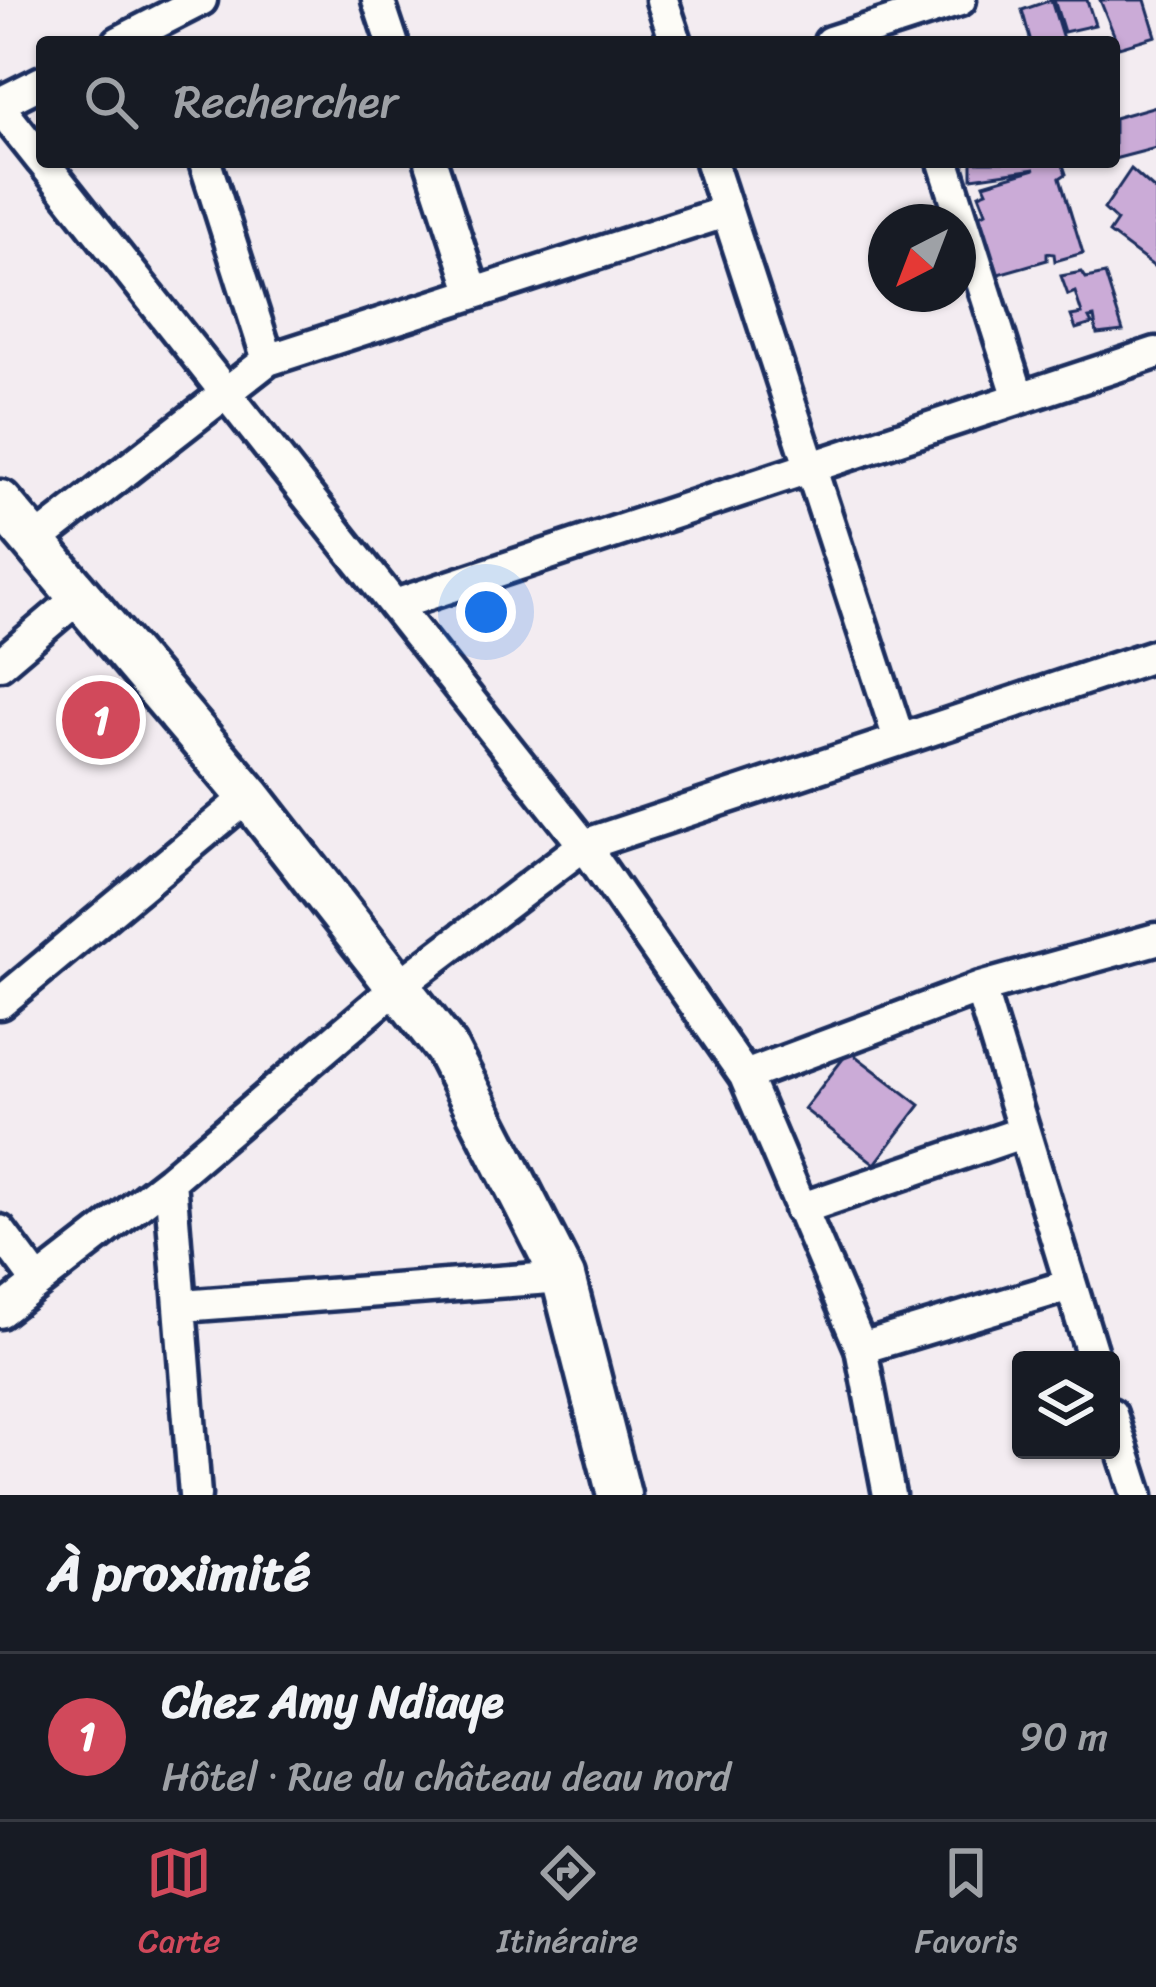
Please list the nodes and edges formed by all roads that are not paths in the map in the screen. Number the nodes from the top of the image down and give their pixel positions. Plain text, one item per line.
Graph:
1 (200, 0) edge
2 (379, 0) edge
3 (662, 0) edge
4 (960, 0) edge
5 (898, 20) edge
6 (164, 32) edge
7 (390, 36) edge
8 (674, 36) edge
9 (849, 36) edge
10 (36, 85) edge
11 (0, 105) edge
12 (36, 152) edge
13 (49, 168) edge
14 (207, 168) edge
15 (433, 168) edge
16 (713, 168) edge
17 (946, 168) edge
18 (725, 212) junction
19 (473, 291) junction
20 (1156, 353) edge
21 (268, 360) junction
22 (225, 391) junction
23 (1018, 394) junction
24 (812, 469) junction
25 (0, 502) edge
26 (33, 543) junction
27 (80, 597) junction
28 (394, 605) junction
29 (1156, 655) edge
30 (0, 664) edge
31 (899, 739) junction
32 (249, 796) junction
33 (584, 845) junction
34 (1156, 940) edge
35 (396, 988) junction
36 (980, 988) junction
37 (0, 1003) edge
38 (745, 1076) junction
39 (1021, 1133) junction
40 (170, 1180) junction
41 (800, 1209) junction
42 (0, 1232) edge
43 (563, 1277) junction
44 (38, 1281) junction
45 (1070, 1285) junction
46 (182, 1306) junction
47 (0, 1312) edge
48 (861, 1348) junction
49 (1091, 1351) edge
50 (1120, 1442) edge
51 (195, 1495) edge
52 (619, 1495) edge
53 (889, 1495) edge
54 (1137, 1495) edge

1 - 6 street
2 - 7 street
3 - 8 street
4 - 5 street
5 - 9 street
10 - 11 street
11 - 12 street
13 - 22 street
14 - 21 street
15 - 19 street
16 - 18 street
17 - 23 street
18 - 19 street
18 - 24 street
19 - 21 street
20 - 23 street
21 - 22 street
22 - 26 street
22 - 28 street
23 - 24 street
24 - 28 street
24 - 31 street
25 - 26 main road
26 - 27 main road
27 - 30 street
27 - 32 main road
28 - 33 street
29 - 31 street
31 - 33 street
32 - 35 main road
32 - 37 street
33 - 35 street
33 - 38 street
34 - 36 street
35 - 40 street
35 - 43 main road
36 - 38 street
36 - 39 street
38 - 41 street
39 - 41 street
39 - 45 street
40 - 44 street
40 - 46 street
41 - 48 street
42 - 44 street
43 - 46 street
43 - 52 main road
44 - 47 street
45 - 48 street
45 - 49 street
46 - 51 street
48 - 53 street
50 - 54 street

